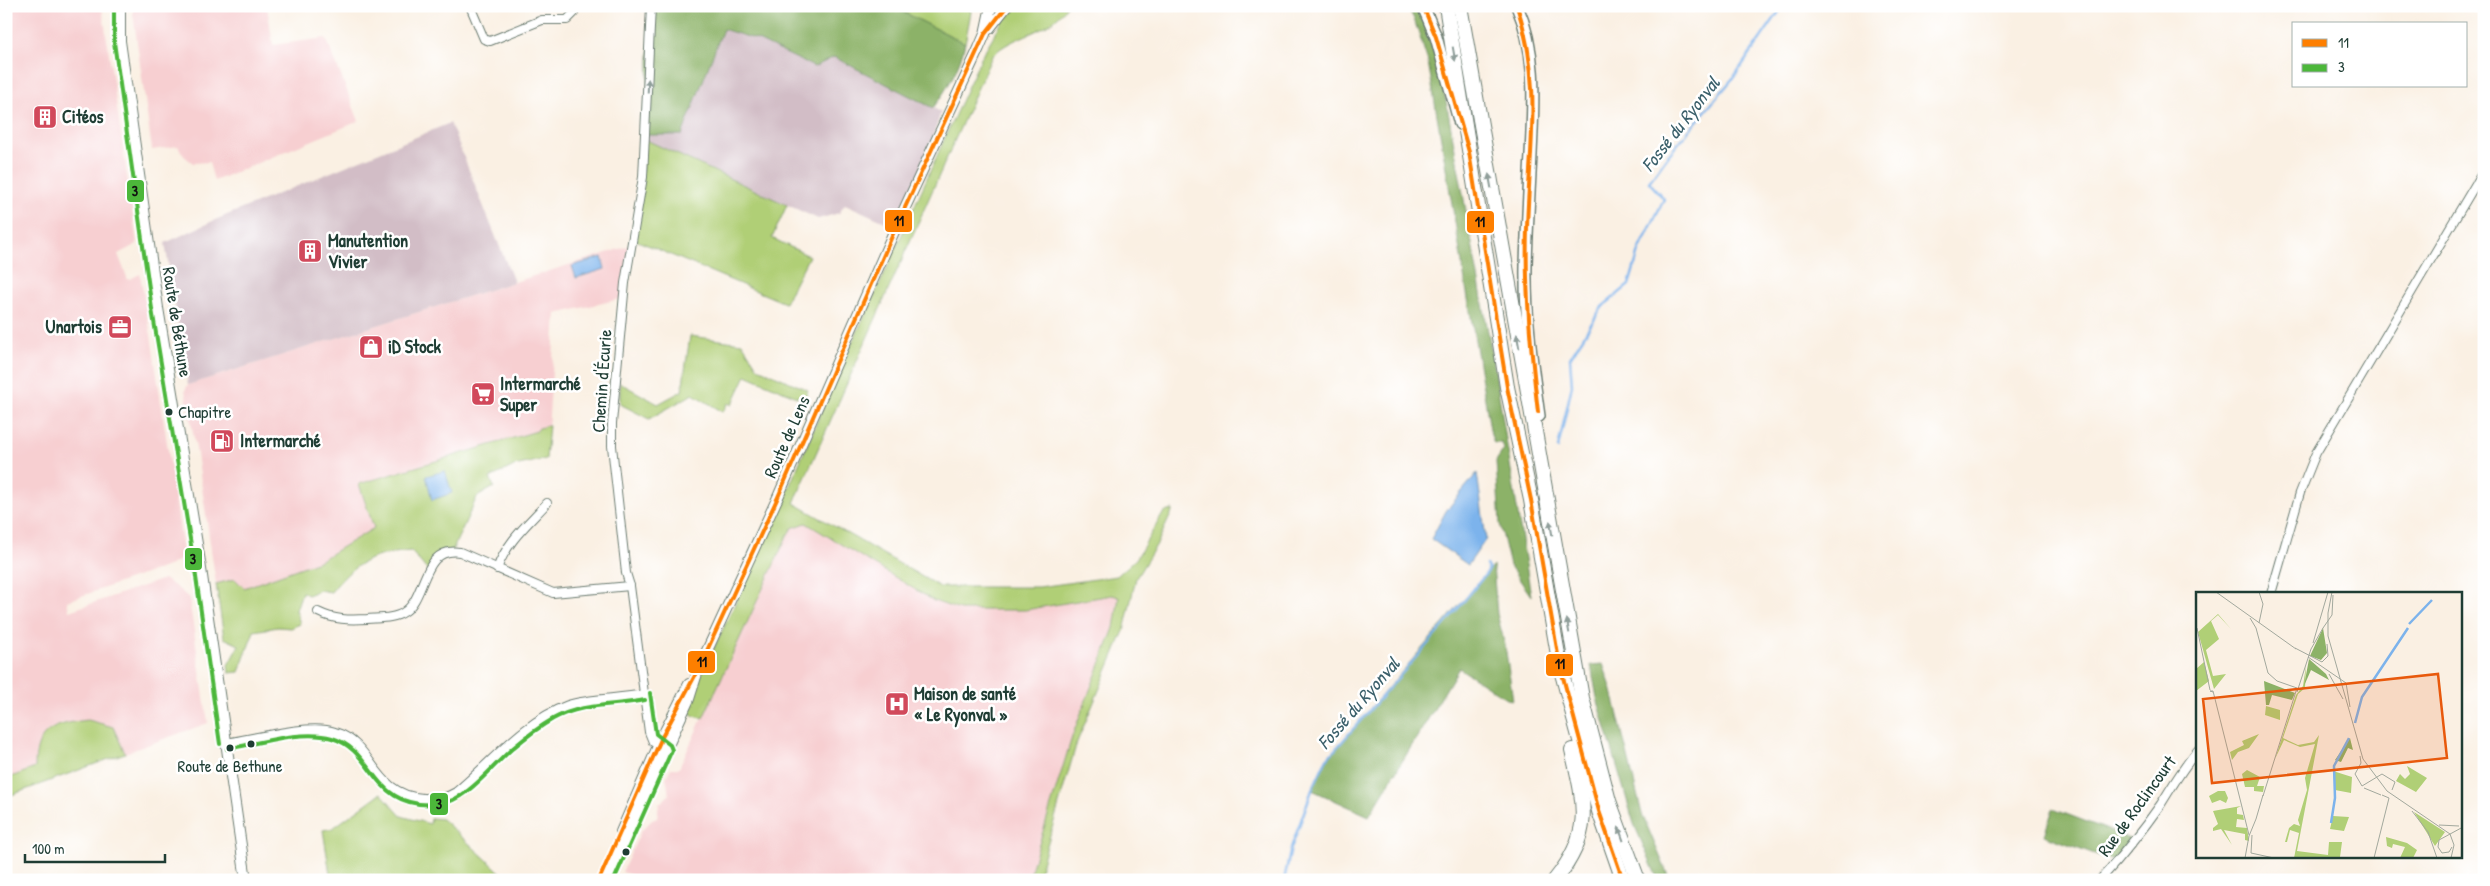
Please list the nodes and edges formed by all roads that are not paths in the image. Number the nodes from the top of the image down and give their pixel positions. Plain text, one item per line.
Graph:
1 (120, 6) edge
2 (470, 6) edge
3 (576, 6) edge
4 (651, 6) edge
5 (992, 6) edge
6 (1007, 6) edge
7 (1423, 6) edge
8 (1446, 6) edge
9 (1460, 6) edge
10 (1516, 6) edge
11 (985, 34) junction
12 (1470, 152) junction
13 (2484, 170) edge
14 (1539, 458) junction
15 (547, 503) dead end
16 (497, 569) junction
17 (630, 586) junction
18 (2272, 592) edge
19 (318, 612) dead end
20 (1560, 666) junction
21 (644, 694) junction
22 (226, 743) junction
23 (662, 747) junction
24 (2196, 752) edge
25 (246, 880) edge
26 (599, 880) edge
27 (607, 880) edge
28 (1555, 880) edge
29 (1622, 880) edge
30 (1638, 880) edge
31 (2100, 880) edge

1 - 22 main road, Route de Béthune
2 - 3 street
17 -> 4 street, Chemin d'Écurie
5 - 11 main road, Route de Lens
6 - 11 main road
7 - 12 main road
8 -> 12 highway
14 -> 9 highway
10 - 14 main road
11 - 23 main road, Route de Lens
12 - 20 highway
13 - 18 street
30 -> 14 highway
15 - 16 street
16 - 17 street
16 - 19 street
17 - 21 street, Chemin d'Écurie
20 - 28 highway
20 - 29 highway
21 - 22 street
21 - 23 street, Chemin d'Écurie
22 - 25 main road, Route de Béthune
23 - 26 main road
23 - 27 main road, Route de Lens
24 - 31 street, Rue de Roclincourt

